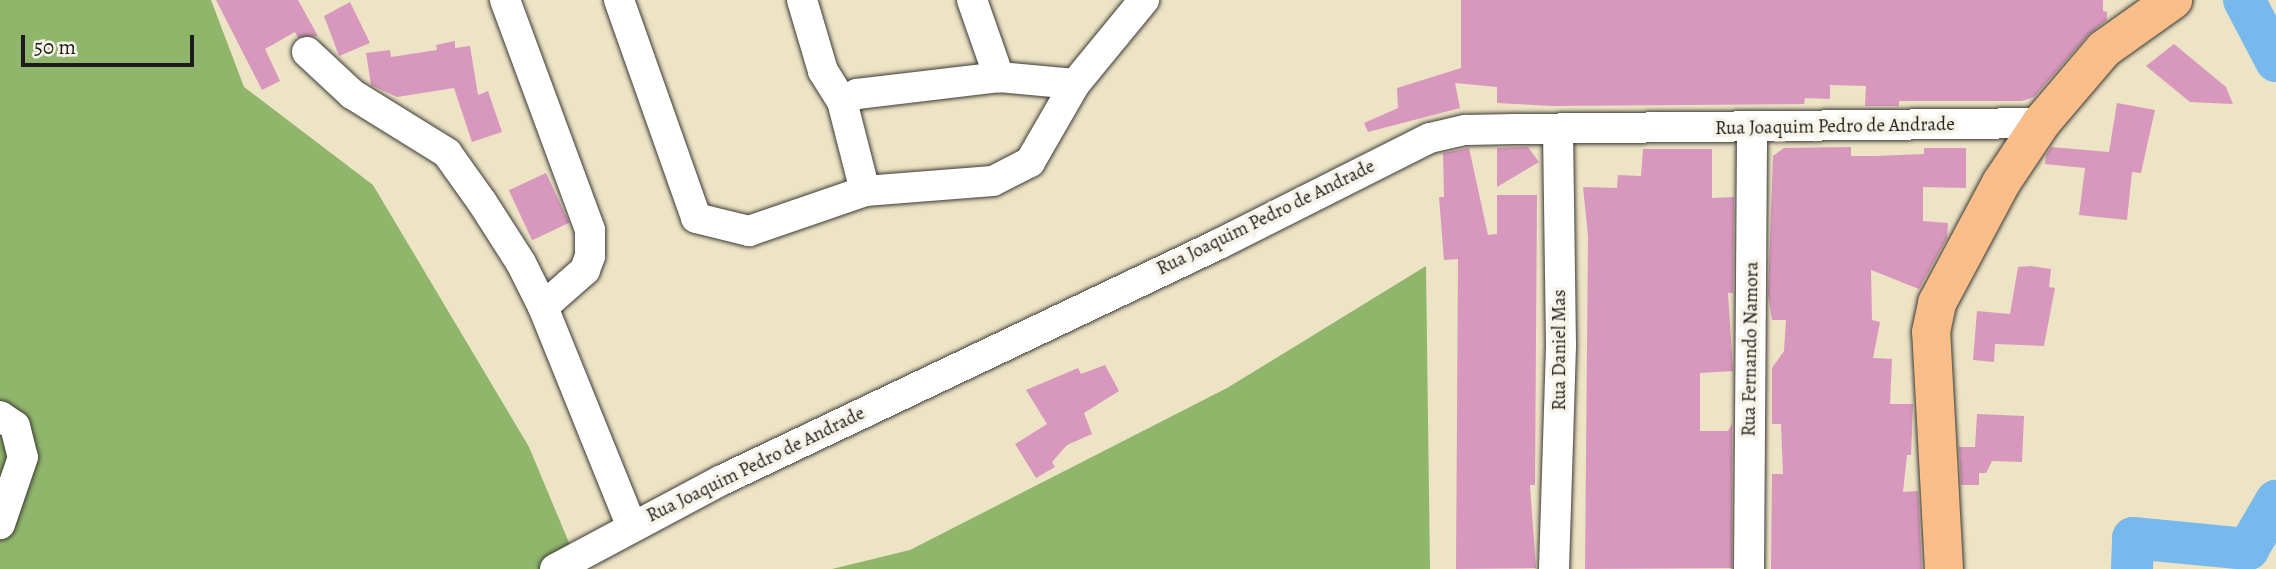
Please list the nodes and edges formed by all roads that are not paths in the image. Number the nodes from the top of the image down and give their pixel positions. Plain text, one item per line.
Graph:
1 (505, 0) edge
2 (619, 0) edge
3 (802, 0) edge
4 (972, 0) edge
5 (1144, 0) edge
6 (2164, 2) edge
7 (307, 52) dead end
8 (999, 77) junction
9 (1075, 84) junction
10 (842, 101) junction
11 (2041, 123) junction
12 (1752, 129) junction
13 (1558, 131) junction
14 (865, 191) junction
15 (543, 307) junction
16 (0, 416) edge
17 (0, 524) edge
18 (631, 525) junction
19 (555, 569) edge
20 (1555, 569) edge
21 (1749, 569) edge
22 (1944, 569) edge

1 - 15 street
2 - 14 street
3 - 10 street
4 - 8 street
5 - 9 street
6 - 11 main road
7 - 15 street
8 - 9 street
8 - 10 street
9 - 14 street
10 - 14 street
11 - 12 street, Rua Joaquim Pedro de Andrade
11 - 22 main road
12 - 13 street, Rua Joaquim Pedro de Andrade
12 - 21 street, Rua Fernando Namora
13 - 18 street, Rua Joaquim Pedro de Andrade
13 - 20 street, Rua Daniel Mas
15 - 18 street
16 - 17 street
18 - 19 street, Rua Joaquim Pedro de Andrade

